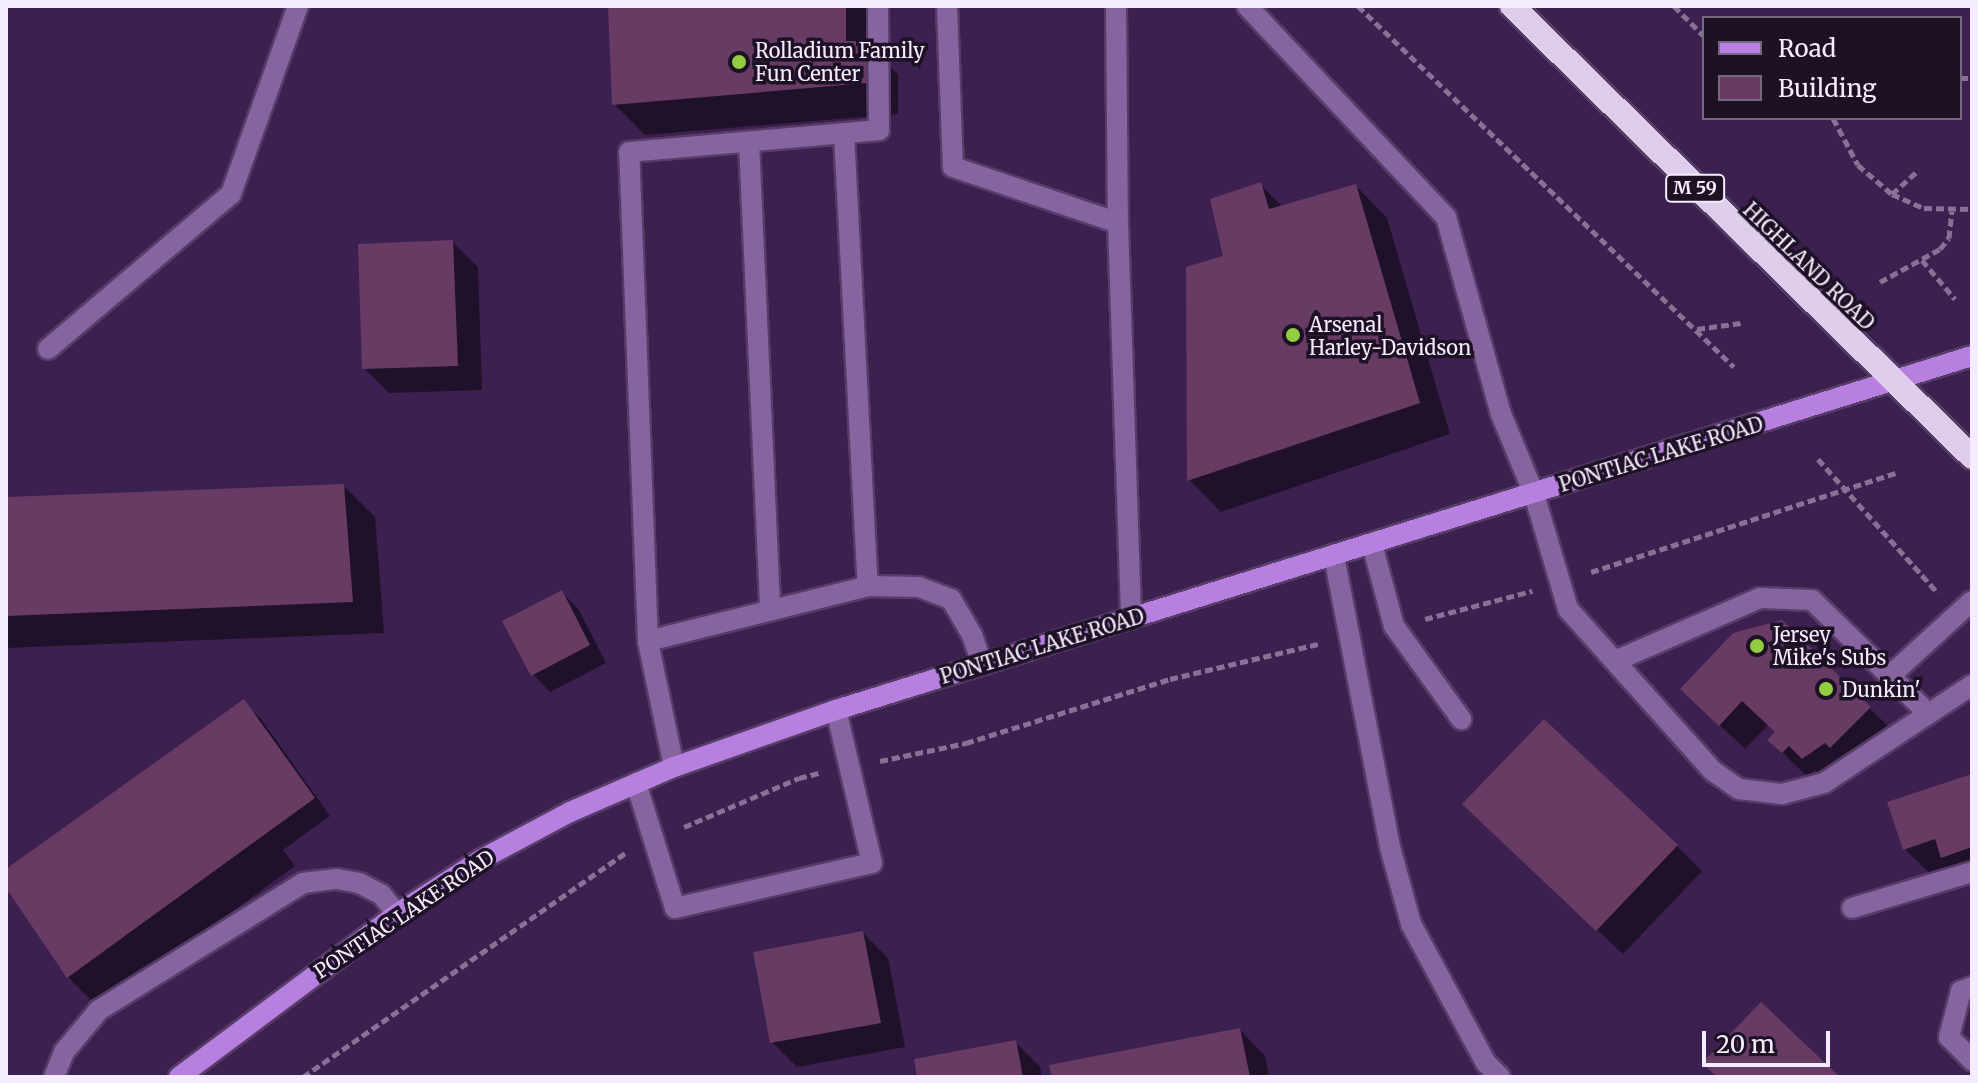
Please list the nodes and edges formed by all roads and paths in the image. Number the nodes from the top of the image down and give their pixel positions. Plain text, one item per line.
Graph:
1 (298, 6) edge
2 (878, 6) edge
3 (947, 6) edge
4 (1116, 6) edge
5 (1247, 6) edge
6 (1358, 6) edge
7 (1512, 6) edge
8 (1674, 6) edge
9 (1702, 34) edge
10 (1834, 120) edge
11 (844, 134) junction
12 (749, 142) junction
13 (1919, 170) dead end
14 (1892, 194) junction
15 (1972, 209) edge
16 (1952, 211) junction
17 (1118, 223) junction
18 (1922, 260) junction
19 (1880, 282) dead end
20 (1955, 299) dead end
21 (1741, 323) dead end
22 (1696, 329) junction
23 (48, 349) dead end
24 (1972, 356) edge
25 (1734, 367) dead end
26 (1893, 380) junction
27 (1972, 457) edge
28 (1818, 459) dead end
29 (1898, 472) dead end
30 (1849, 490) junction
31 (1534, 494) junction
32 (1372, 544) junction
33 (1334, 556) junction
34 (1561, 582) junction
35 (868, 586) junction
36 (1965, 608) edge
37 (770, 611) junction
38 (1131, 619) junction
39 (1394, 626) junction
40 (1351, 636) junction
41 (648, 641) junction
42 (1615, 661) junction
43 (982, 664) junction
44 (1892, 674) junction
45 (1972, 685) edge
46 (836, 710) junction
47 (1929, 714) junction
48 (1461, 719) dead end
49 (674, 767) junction
50 (849, 767) junction
51 (636, 783) junction
52 (654, 840) junction
53 (1972, 872) edge
54 (1852, 908) dead end
55 (397, 914) junction
56 (1972, 987) edge
57 (1972, 1060) edge
58 (54, 1077) edge
59 (179, 1077) edge
60 (303, 1077) edge
61 (1500, 1077) edge

1 - 23 lane
2 - 11 lane
3 - 17 lane
4 - 17 lane
5 - 31 lane
6 - 22 path
7 - 26 highway, HIGHLAND ROAD / M 59
8 - 9 path
10 - 14 path
11 - 12 lane
11 - 35 lane
12 - 37 lane
12 - 41 lane
13 - 14 path
14 - 16 path
15 - 16 path
16 - 18 path
17 - 38 lane
18 - 19 path
18 - 20 path
21 - 22 path
22 - 25 path
24 - 26 street, PONTIAC LAKE ROAD
26 - 27 highway, HIGHLAND ROAD / M 59
26 - 31 street, PONTIAC LAKE ROAD
28 - 30 path
29 - 30 path
30 - 34 path
30 - 36 path
31 - 32 street, PONTIAC LAKE ROAD
31 - 34 lane
32 - 33 street, PONTIAC LAKE ROAD
32 - 39 lane
33 - 38 street, PONTIAC LAKE ROAD
33 - 40 lane
34 - 39 path
34 - 42 lane
35 - 37 lane
35 - 43 lane
36 - 44 lane
37 - 41 lane
38 - 43 street, PONTIAC LAKE ROAD
39 - 48 lane
40 - 50 path
40 - 61 lane
41 - 49 lane
42 - 44 lane
42 - 47 lane
43 - 46 street, PONTIAC LAKE ROAD
44 - 47 lane
45 - 47 lane
46 - 49 street, PONTIAC LAKE ROAD
46 - 50 lane
49 - 51 street, PONTIAC LAKE ROAD
50 - 52 path
50 - 52 lane
51 - 52 lane
51 - 55 street, PONTIAC LAKE ROAD
52 - 60 path
53 - 54 lane
55 - 58 lane
55 - 59 street, PONTIAC LAKE ROAD
56 - 57 lane

